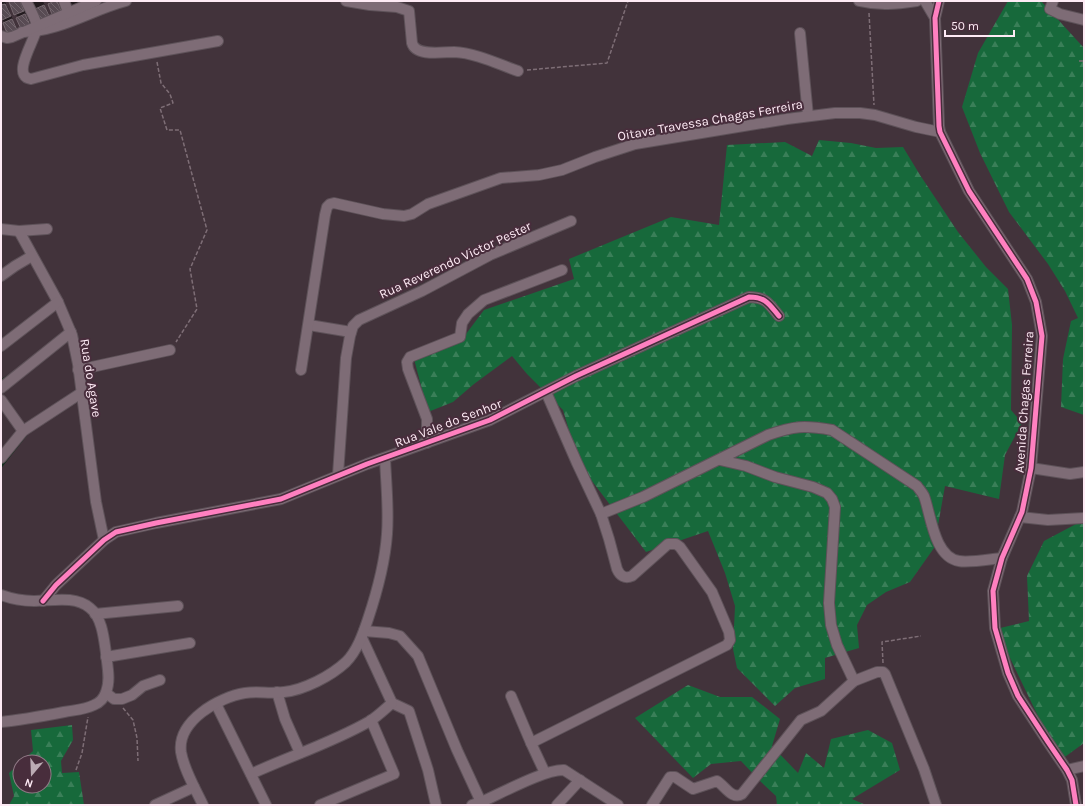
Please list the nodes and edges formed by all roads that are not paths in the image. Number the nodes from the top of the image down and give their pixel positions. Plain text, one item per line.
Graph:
1 (26, 1) edge
2 (64, 1) edge
3 (96, 1) edge
4 (126, 1) edge
5 (346, 1) edge
6 (917, 1) edge
7 (925, 1) edge
8 (939, 1) edge
9 (864, 2) edge
10 (1052, 5) edge
11 (68, 12) junction
12 (935, 18) junction
13 (1084, 20) edge
14 (37, 28) junction
15 (800, 33) dead end
16 (1, 36) edge
17 (218, 42) dead end
18 (518, 71) road end
19 (808, 116) junction
20 (940, 132) junction
21 (571, 221) dead end
22 (1, 229) edge
23 (47, 229) dead end
24 (19, 231) junction
25 (32, 256) junction
26 (562, 270) dead end
27 (1, 276) edge
28 (58, 302) junction
29 (779, 316) dead end
30 (309, 325) junction
31 (352, 329) junction
32 (70, 332) junction
33 (1, 346) edge
34 (170, 350) road end
35 (78, 370) junction
36 (301, 370) dead end
37 (1, 388) edge
38 (546, 392) junction
39 (81, 393) junction
40 (1, 400) edge
41 (23, 431) junction
42 (427, 443) junction
43 (1, 458) edge
44 (384, 458) junction
45 (720, 460) junction
46 (1031, 468) junction
47 (1084, 472) edge
48 (338, 476) junction
49 (601, 514) junction
50 (1020, 517) junction
51 (1084, 518) edge
52 (104, 540) junction
53 (1002, 558) junction
54 (1, 595) edge
55 (43, 601) junction
56 (178, 606) dead end
57 (93, 611) junction
58 (363, 635) junction
59 (190, 643) dead end
60 (106, 657) junction
61 (160, 680) dead end
62 (854, 681) junction
63 (277, 692) junction
64 (106, 693) junction
65 (511, 696) dead end
66 (392, 703) junction
67 (216, 704) junction
68 (371, 720) junction
69 (1, 722) edge
70 (531, 743) junction
71 (300, 753) junction
72 (1084, 766) edge
73 (1067, 770) junction
74 (250, 774) junction
75 (545, 774) junction
76 (580, 780) junction
77 (194, 787) junction
78 (733, 800) edge
79 (477, 804) edge
80 (155, 805) edge
81 (203, 805) edge
82 (266, 805) edge
83 (320, 805) edge
84 (436, 805) edge
85 (557, 805) edge
86 (618, 805) edge
87 (652, 805) edge
88 (936, 805) edge
89 (1076, 805) edge

1 - 14 street
2 - 11 street
3 - 11 street
4 - 14 street
5 - 18 street
6 - 9 street
7 - 12 street
8 - 12 street, Avenida Chagas Ferreira
10 - 13 street
11 - 14 street
12 - 20 street, Avenida Chagas Ferreira
14 - 16 street
14 - 17 street
15 - 19 street
19 - 20 street, Oitava Travessa Chagas Ferreira
19 - 30 street, Oitava Travessa Chagas Ferreira
20 - 46 street, Avenida Chagas Ferreira
21 - 31 street, Rua Reverendo Victor Pester
22 - 24 street
23 - 24 street
24 - 25 street, Rua do Agave
25 - 27 street
25 - 28 street, Rua do Agave
26 - 42 street
28 - 32 street, Rua do Agave
28 - 33 street
29 - 38 street, Rua Vale do Senhor
30 - 31 street
30 - 36 street, Oitava Travessa Chagas Ferreira
31 - 48 street
32 - 35 street, Rua do Agave
32 - 37 street
34 - 35 street
35 - 39 street, Rua do Agave
38 - 42 street, Rua Vale do Senhor
38 - 49 street
39 - 41 street
39 - 52 street, Rua do Agave
40 - 41 street
41 - 43 street
42 - 44 street, Rua Vale do Senhor
44 - 48 street, Rua Vale do Senhor
44 - 58 street
45 - 49 street
45 - 53 street
45 - 62 street
46 - 47 street
46 - 50 street, Avenida Chagas Ferreira
48 - 52 street, Rua Vale do Senhor
49 - 70 street
50 - 51 street
50 - 53 street, Avenida Chagas Ferreira
52 - 55 street, Rua Vale do Senhor
53 - 73 street, Avenida Chagas Ferreira
54 - 55 street
55 - 57 street
56 - 57 street
57 - 60 street
58 - 63 street
58 - 66 street
58 - 79 street
59 - 60 street
60 - 64 street
61 - 64 street
62 - 78 street
62 - 88 street
63 - 67 street
63 - 71 street
64 - 69 street
65 - 70 street
66 - 68 street
66 - 84 street
67 - 74 street
67 - 77 street
68 - 71 street
68 - 83 street
70 - 75 street
71 - 74 street
72 - 73 street
73 - 89 street, Avenida Chagas Ferreira
74 - 82 street
75 - 76 street
75 - 79 street
76 - 85 street
76 - 86 street
77 - 80 street
77 - 81 street
78 - 87 street

